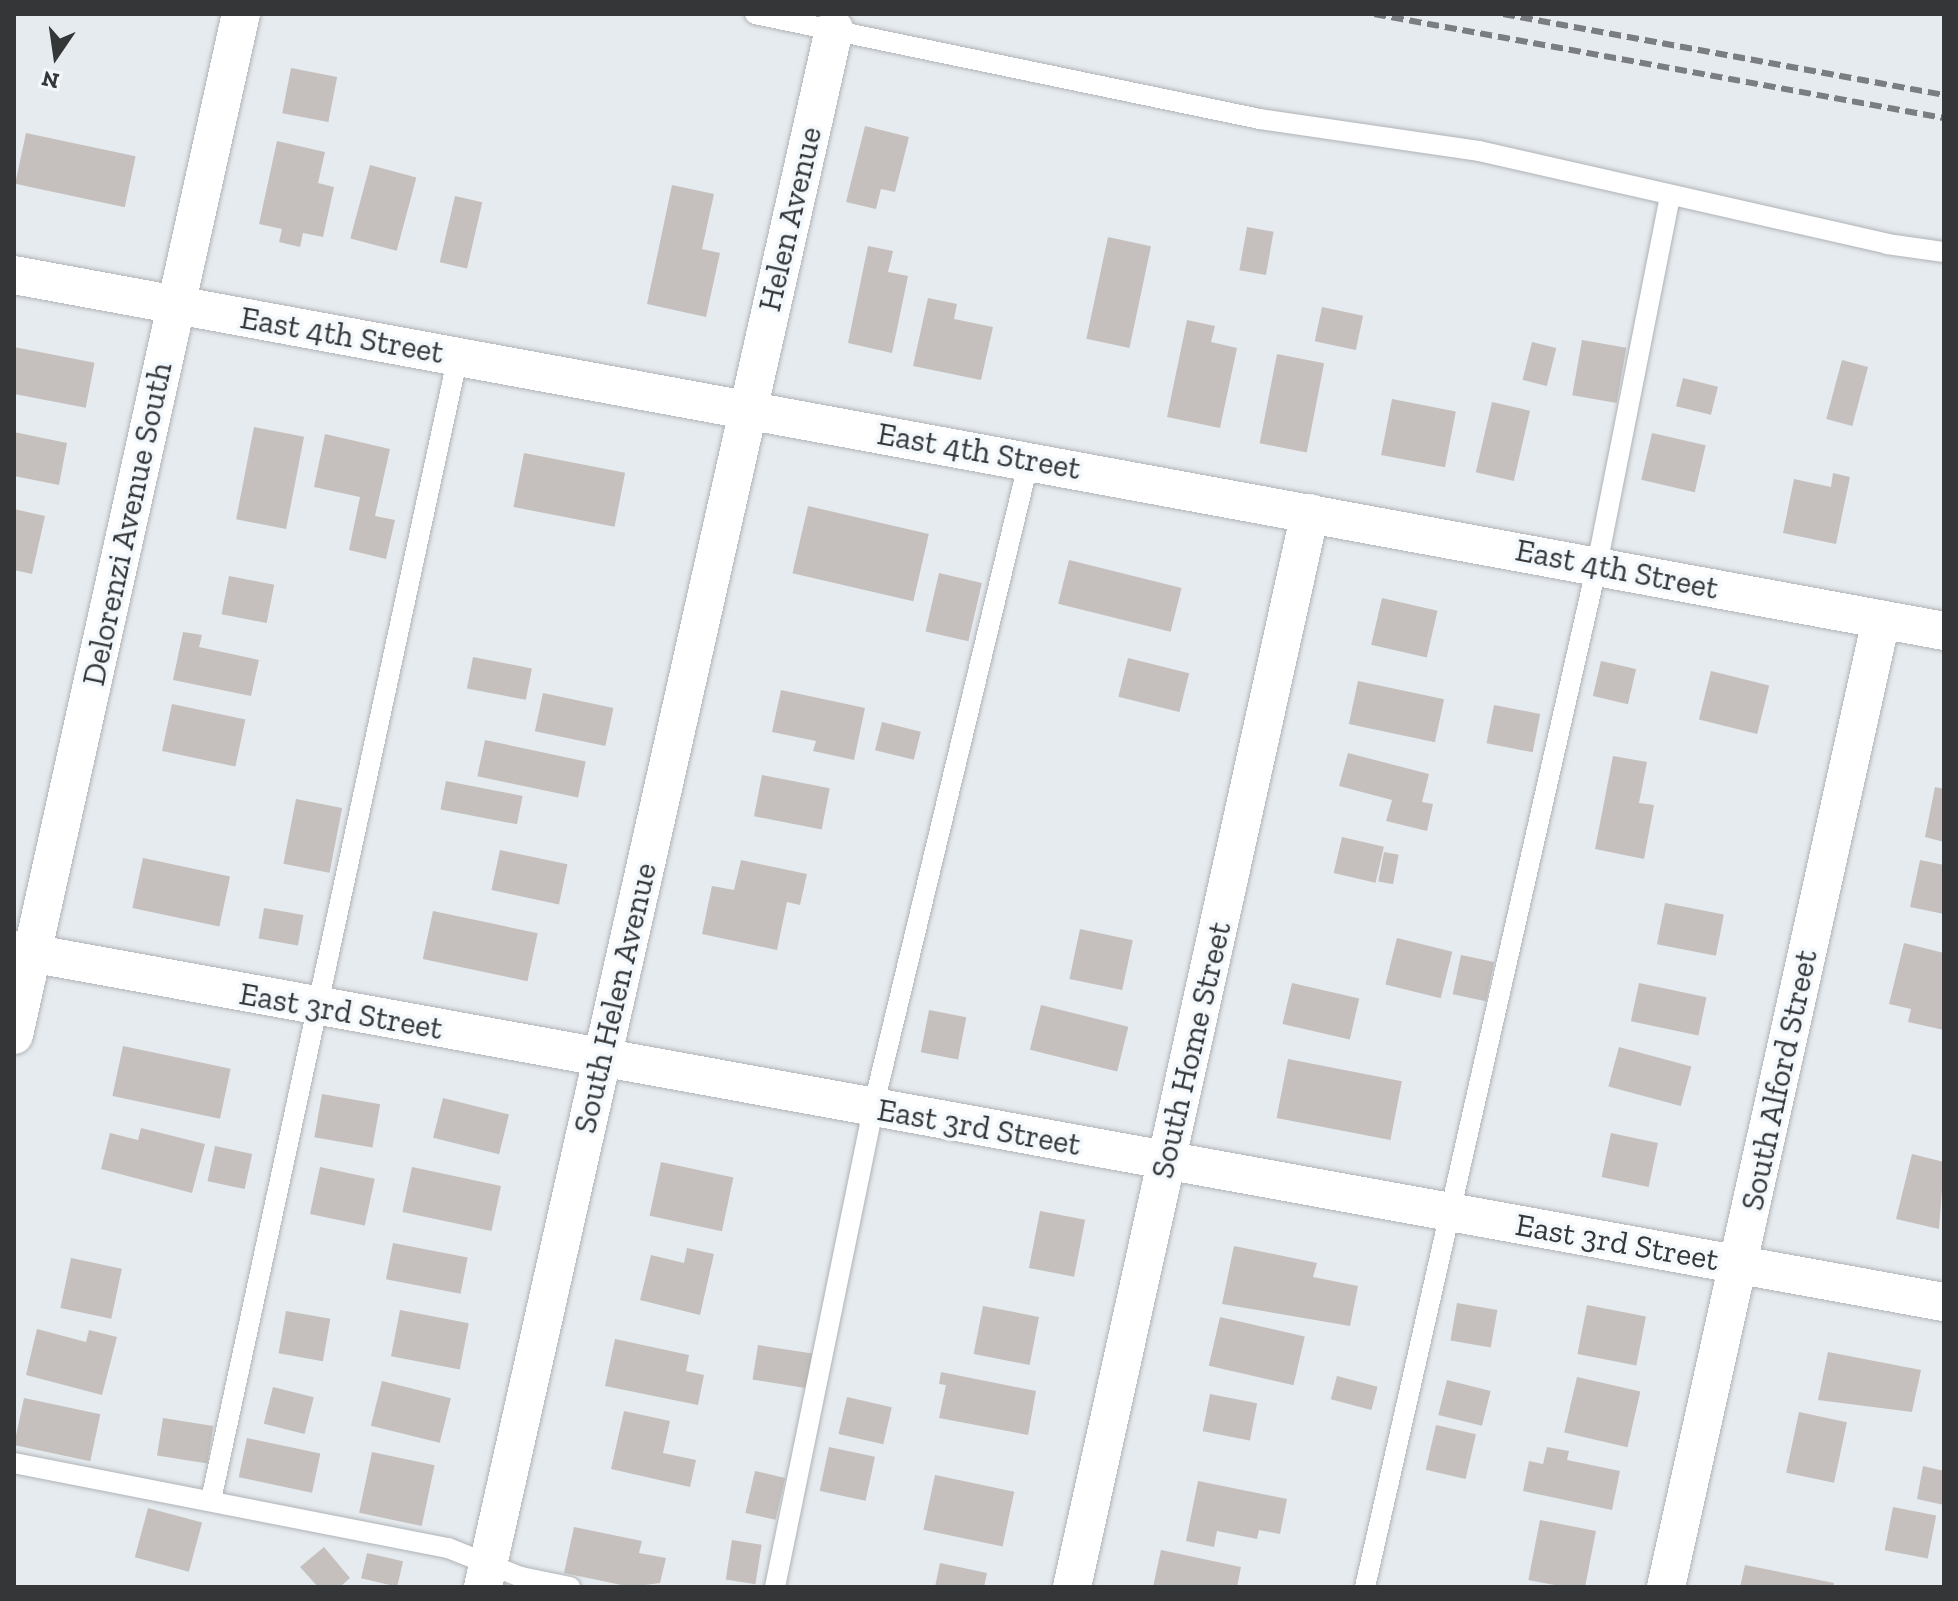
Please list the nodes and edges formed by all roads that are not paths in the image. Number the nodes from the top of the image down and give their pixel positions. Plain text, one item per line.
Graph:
1 (241, 14) edge
2 (755, 14) edge
3 (834, 29) junction
4 (1670, 196) junction
5 (1944, 252) edge
6 (14, 275) edge
7 (176, 305) junction
8 (458, 356) junction
9 (747, 409) junction
10 (1029, 460) junction
11 (1310, 513) junction
12 (1597, 565) junction
13 (1881, 620) junction
14 (1944, 631) edge
15 (24, 952) edge
16 (316, 1007) junction
17 (14, 1035) edge
18 (601, 1057) junction
19 (873, 1108) junction
20 (1166, 1162) junction
21 (1449, 1212) junction
22 (1738, 1263) junction
23 (1944, 1302) edge
24 (14, 1463) edge
25 (211, 1500) junction
26 (486, 1576) edge
27 (570, 1587) edge
28 (775, 1587) edge
29 (1072, 1587) edge
30 (1365, 1587) edge
31 (1666, 1587) edge

1 - 7 street, Delorenzi Avenue South
2 - 3 lane
3 - 4 lane
3 - 9 street, Helen Avenue
4 - 5 lane
4 - 12 lane
6 - 7 street, East 4th Street
7 - 8 street, East 4th Street
7 - 15 street, Delorenzi Avenue South
8 - 9 street, East 4th Street
8 - 16 lane
9 - 10 street, East 4th Street
9 - 18 street, South Helen Avenue
10 - 11 street, East 4th Street
10 - 19 lane
11 - 12 street, East 4th Street
11 - 20 street, South Home Street
12 - 13 street, East 4th Street
12 - 21 lane
13 - 14 street, East 4th Street
13 - 22 street, South Alford Street
15 - 16 street, East 3rd Street
15 - 17 street, Delorenzi Avenue South
16 - 18 street, East 3rd Street
16 - 25 lane
18 - 19 street, East 3rd Street
18 - 26 street, South Helen Avenue
19 - 20 street, East 3rd Street
19 - 28 lane
20 - 21 street, East 3rd Street
20 - 29 street, South Home Street
21 - 22 street, East 3rd Street
21 - 30 lane
22 - 23 street, East 3rd Street
22 - 31 street, South Alford Street
24 - 25 lane
25 - 26 lane
26 - 27 lane

